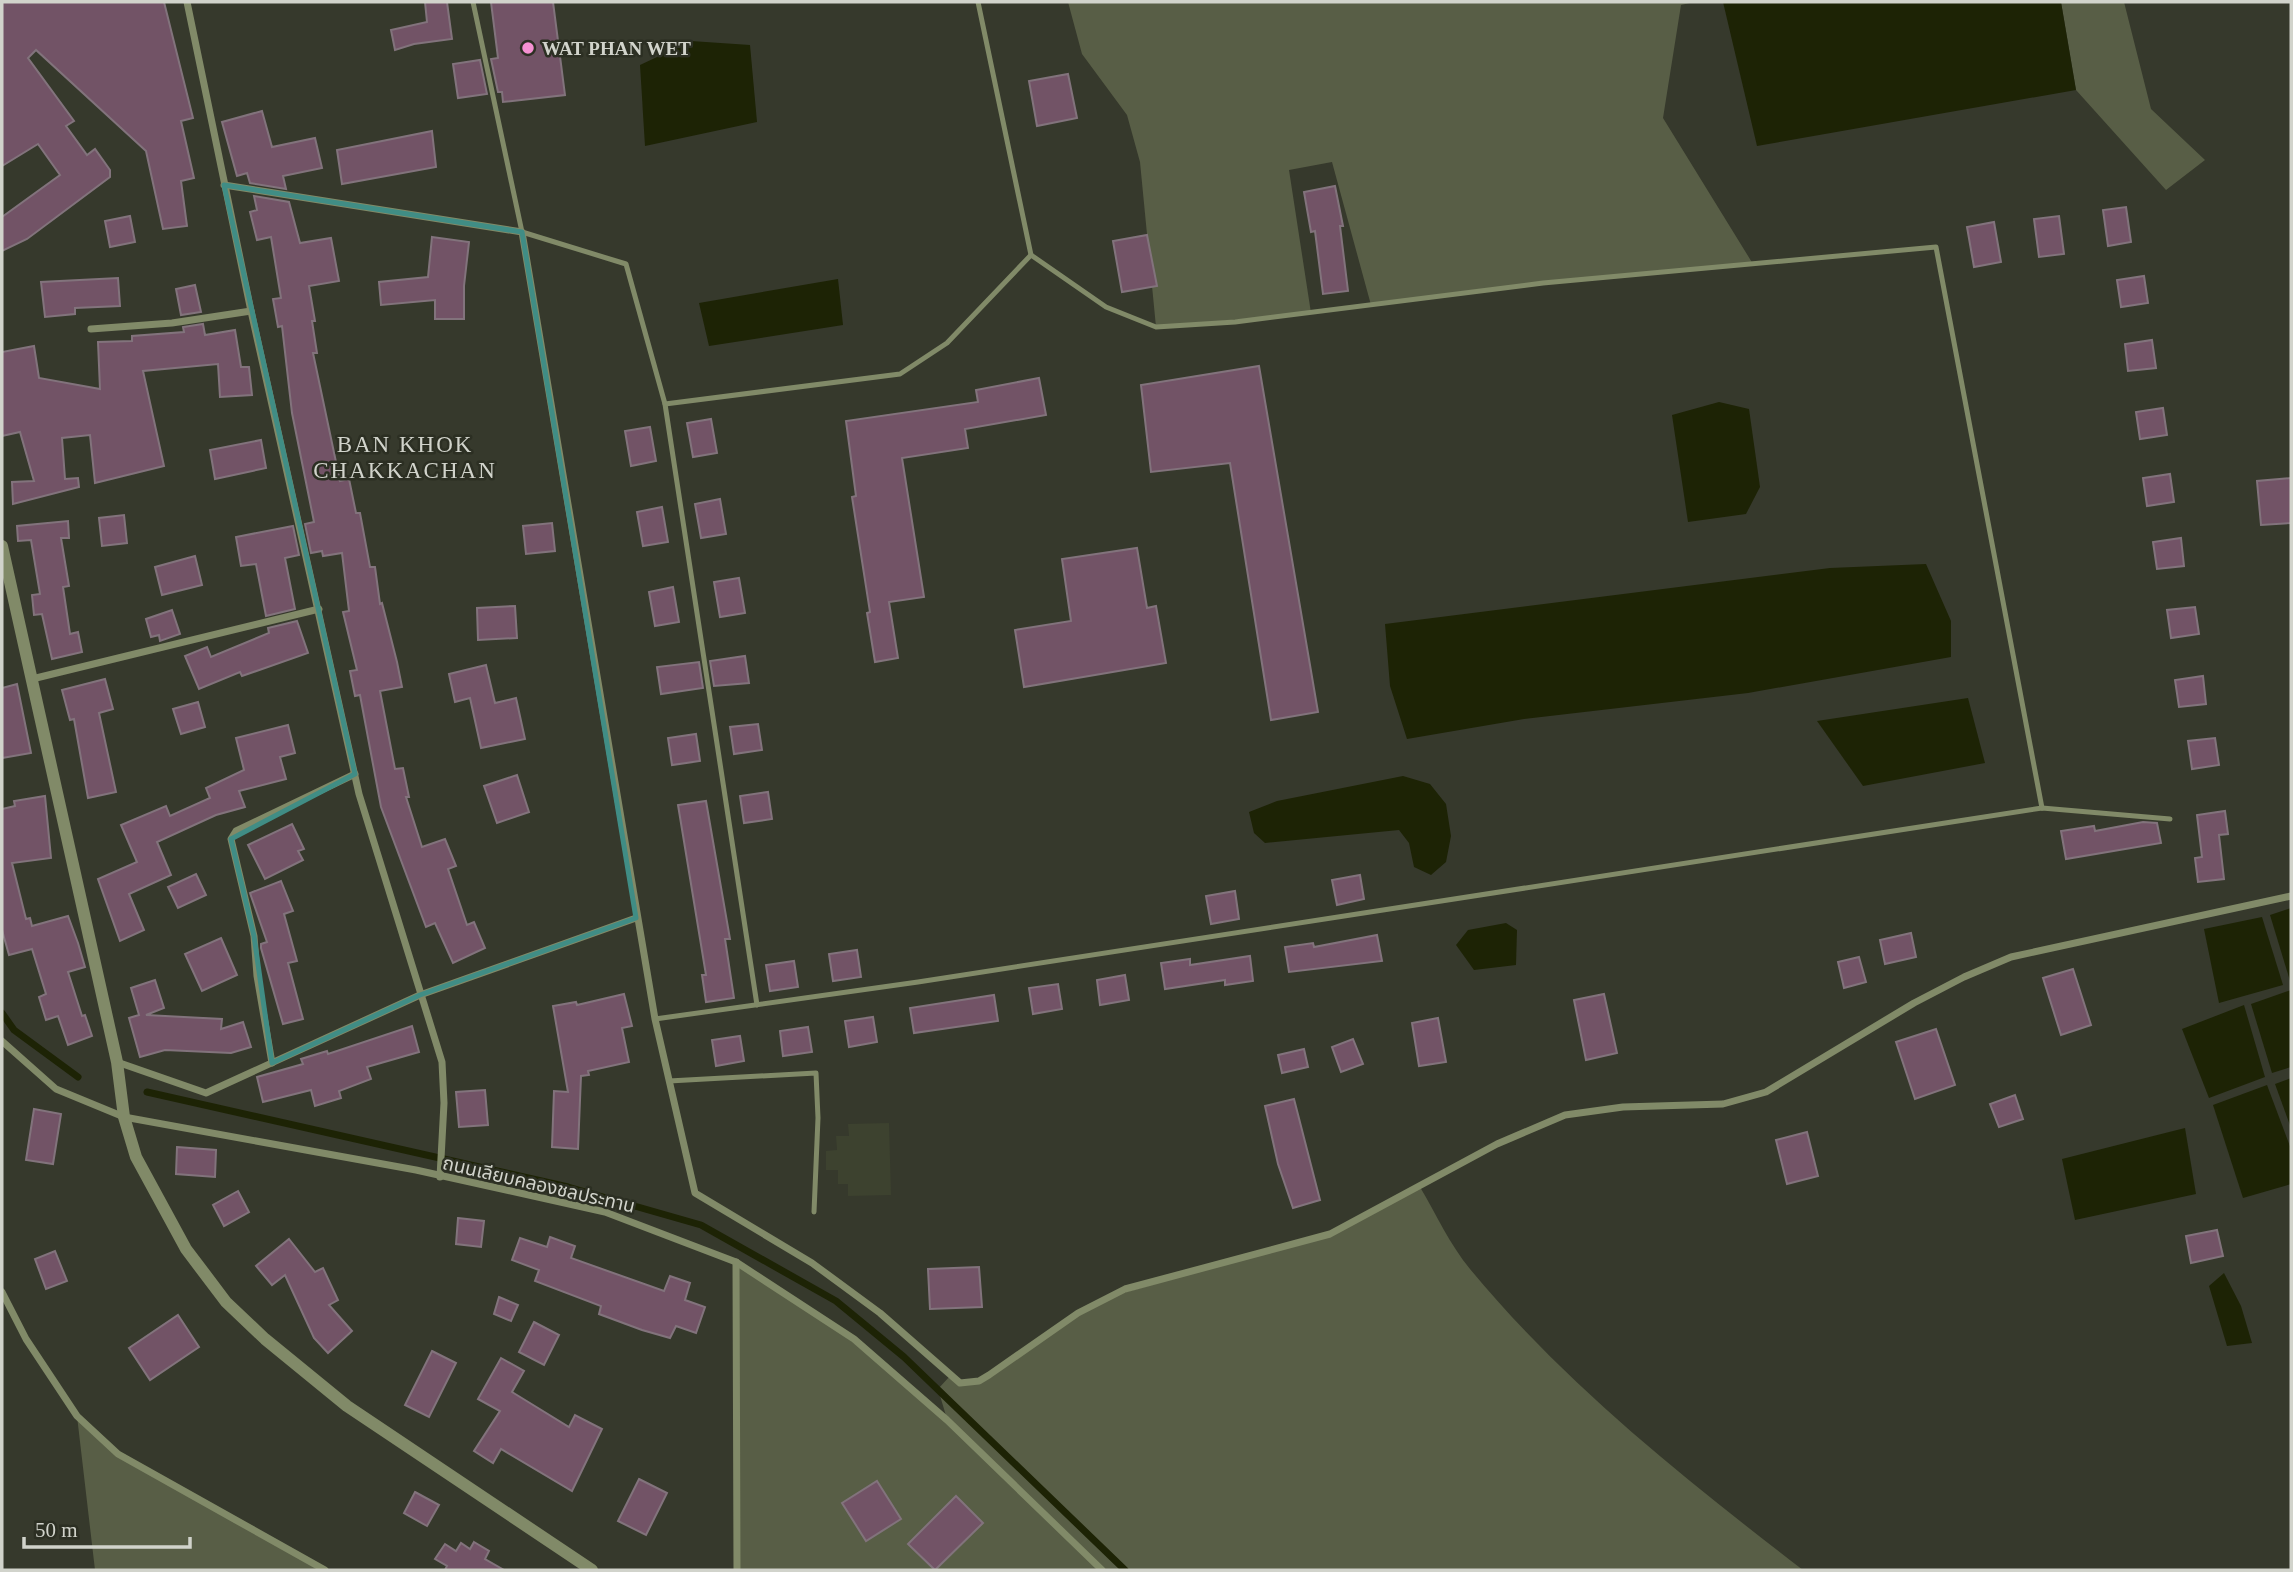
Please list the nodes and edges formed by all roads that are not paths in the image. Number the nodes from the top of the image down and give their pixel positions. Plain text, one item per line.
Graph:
1 (187, 2) edge
2 (473, 2) edge
3 (978, 2) edge
4 (224, 185) junction
5 (522, 232) junction
6 (1031, 256) junction
7 (251, 311) junction
8 (91, 330) dead end
9 (665, 404) junction
10 (2, 546) edge
11 (319, 609) junction
12 (32, 679) junction
13 (355, 774) junction
14 (2042, 808) junction
15 (2170, 819) dead end
16 (2291, 896) edge
17 (636, 918) junction
18 (420, 995) junction
19 (757, 1005) junction
20 (654, 1019) junction
21 (2, 1041) edge
22 (117, 1062) junction
23 (272, 1063) junction
24 (669, 1081) junction
25 (124, 1117) junction
26 (440, 1173) junction
27 (814, 1212) dead end
28 (736, 1262) junction
29 (2, 1292) edge
30 (325, 1570) edge
31 (592, 1570) edge
32 (737, 1570) edge
33 (1102, 1570) edge

1 - 4 street
2 - 5 lane
3 - 6 lane
4 - 5 street
4 - 7 street
5 - 9 lane
5 - 17 street
6 - 9 lane
6 - 14 lane
7 - 8 street
7 - 11 street
9 - 19 lane
10 - 12 street
11 - 12 street
11 - 13 street
12 - 22 street
13 - 18 street
13 - 23 street
14 - 15 lane
14 - 19 lane
16 - 24 street
17 - 18 street
17 - 20 street
18 - 23 street
18 - 26 street
19 - 20 lane
20 - 24 street
21 - 25 street, ถนนเลียบคลองชลประทาน
22 - 23 street
22 - 25 street
24 - 27 lane
25 - 26 street, ถนนเลียบคลองชลประทาน
25 - 31 street
26 - 28 street, ถนนเลียบคลองชลประทาน
28 - 32 street
28 - 33 street, ถนนเลียบคลองชลประทาน
29 - 30 street

